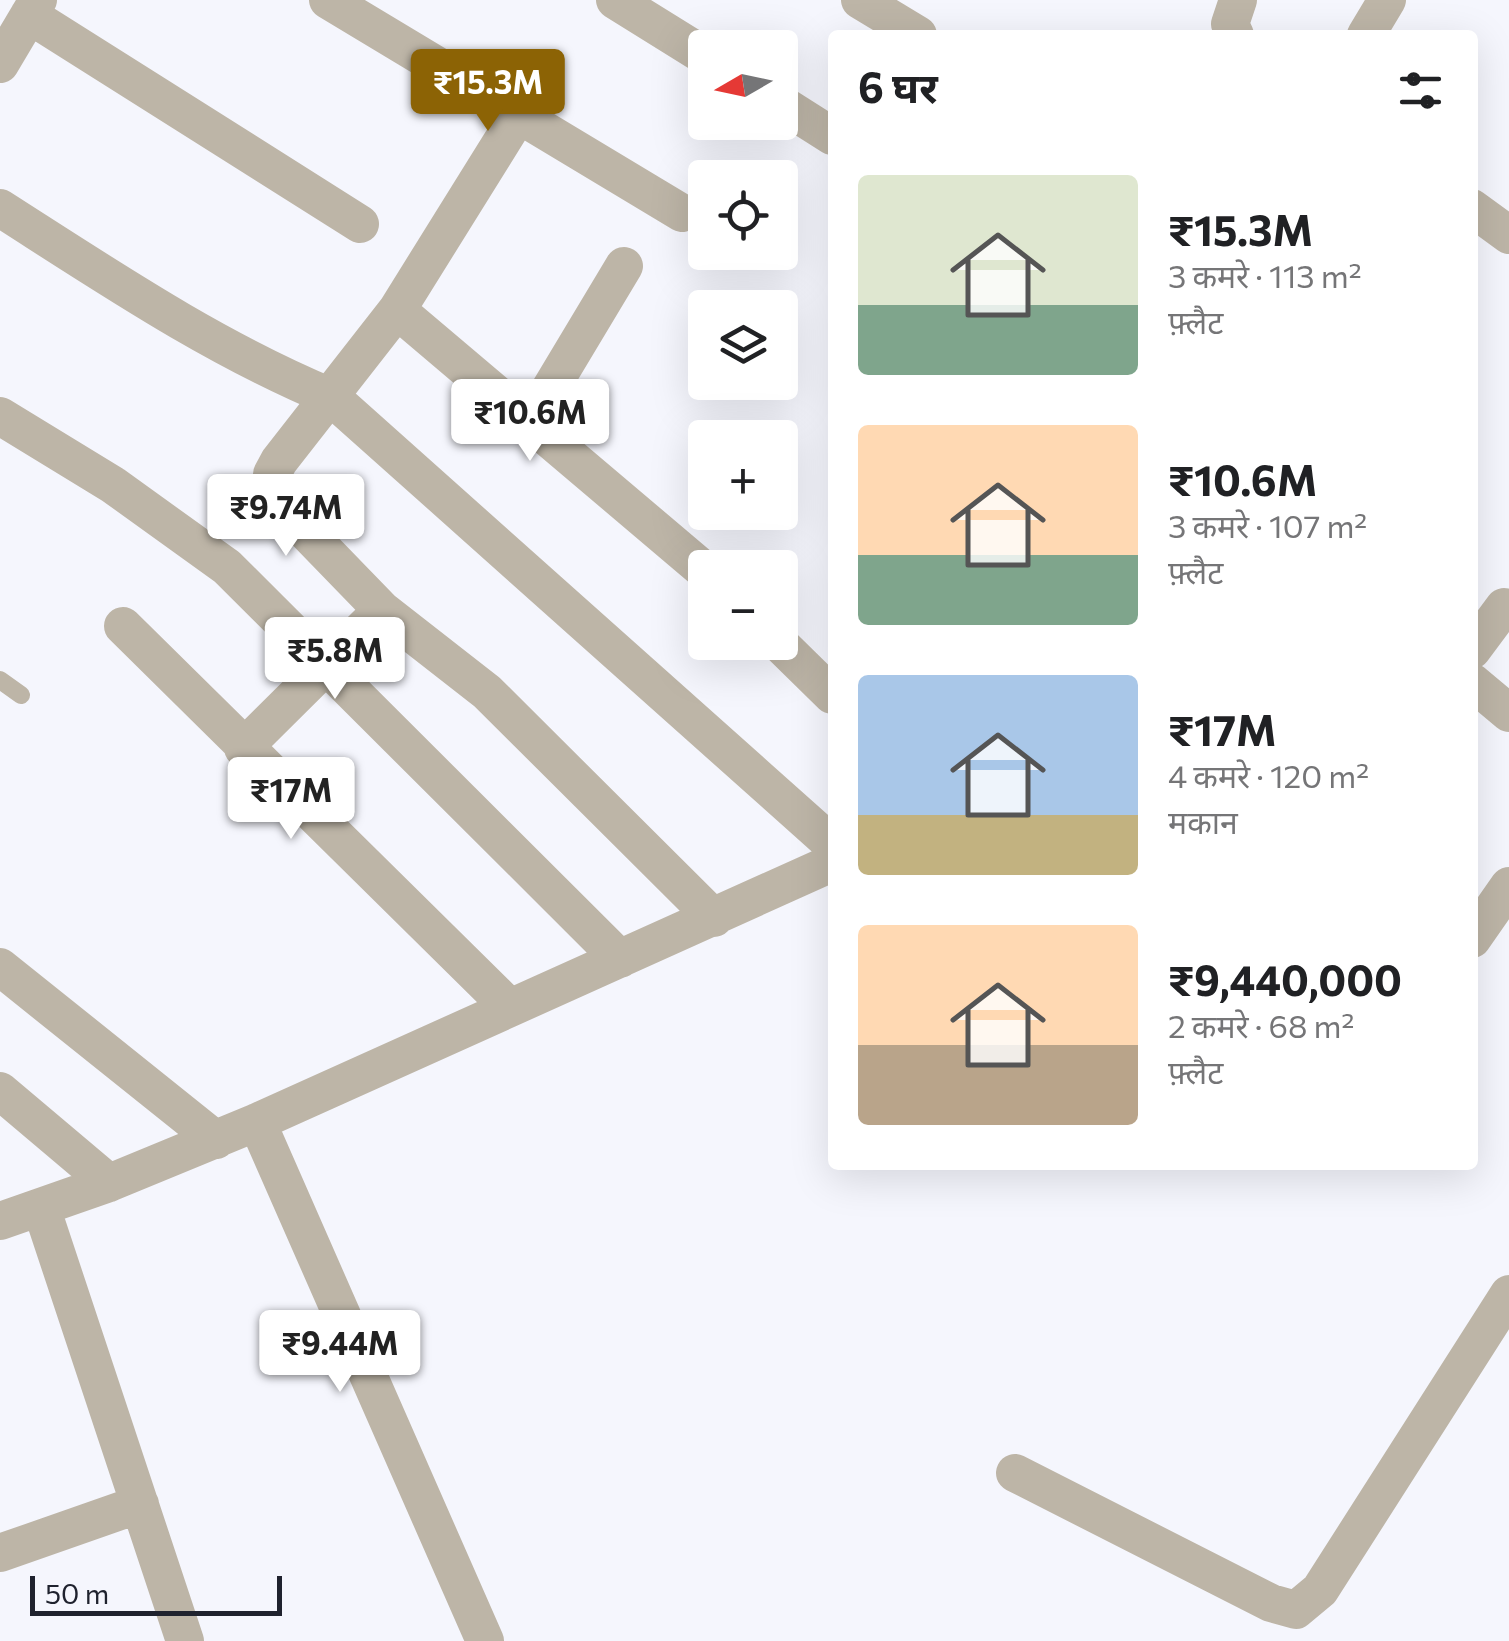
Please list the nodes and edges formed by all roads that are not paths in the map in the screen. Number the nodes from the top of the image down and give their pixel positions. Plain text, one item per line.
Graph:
1 (328, 0) edge
2 (615, 0) edge
3 (860, 0) edge
4 (1238, 0) edge
5 (1387, 0) edge
6 (34, 8) edge
7 (910, 30) edge
8 (1233, 30) edge
9 (1369, 30) edge
10 (688, 45) edge
11 (0, 64) edge
12 (519, 114) junction
13 (798, 114) edge
14 (828, 133) edge
15 (0, 208) edge
16 (1478, 212) edge
17 (682, 213) dead end
18 (360, 224) dead end
19 (1509, 235) edge
20 (624, 266) dead end
21 (397, 310) junction
22 (331, 397) junction
23 (0, 416) edge
24 (531, 421) junction
25 (688, 556) edge
26 (382, 610) junction
27 (1495, 610) edge
28 (122, 626) dead end
29 (1478, 640) edge
30 (796, 660) edge
31 (325, 664) junction
32 (0, 680) edge
33 (1478, 687) edge
34 (828, 691) edge
35 (21, 695) dead end
36 (1509, 713) edge
37 (243, 748) junction
38 (828, 840) edge
39 (828, 865) edge
40 (1509, 886) edge
41 (714, 918) junction
42 (1478, 930) edge
43 (620, 959) junction
44 (0, 968) edge
45 (510, 1008) junction
46 (0, 1091) edge
47 (258, 1122) junction
48 (216, 1140) junction
49 (109, 1184) junction
50 (42, 1207) junction
51 (0, 1222) edge
52 (1509, 1294) edge
53 (1015, 1473) dead end
54 (140, 1504) junction
55 (0, 1553) edge
56 (184, 1641) edge
57 (485, 1641) edge

1 - 12 street
2 - 10 street
3 - 7 street
4 - 8 street
5 - 9 street
6 - 11 street
6 - 18 street
12 - 17 street
12 - 21 street
13 - 14 street
15 - 22 street
16 - 19 street
20 - 24 street
21 - 22 street
21 - 24 street
22 - 26 street
22 - 38 street
23 - 31 street
24 - 25 street
26 - 31 street
26 - 41 street
27 - 29 street
28 - 37 street
30 - 34 street
31 - 37 street
31 - 43 street
32 - 35 lane
33 - 36 street
37 - 45 street
39 - 41 street
40 - 42 street
41 - 43 street
43 - 45 street
44 - 48 street
45 - 47 street
46 - 49 street
47 - 48 street
47 - 57 street
48 - 49 street
49 - 50 street
50 - 51 street
50 - 54 street
52 - 53 street
54 - 55 street
54 - 56 street

